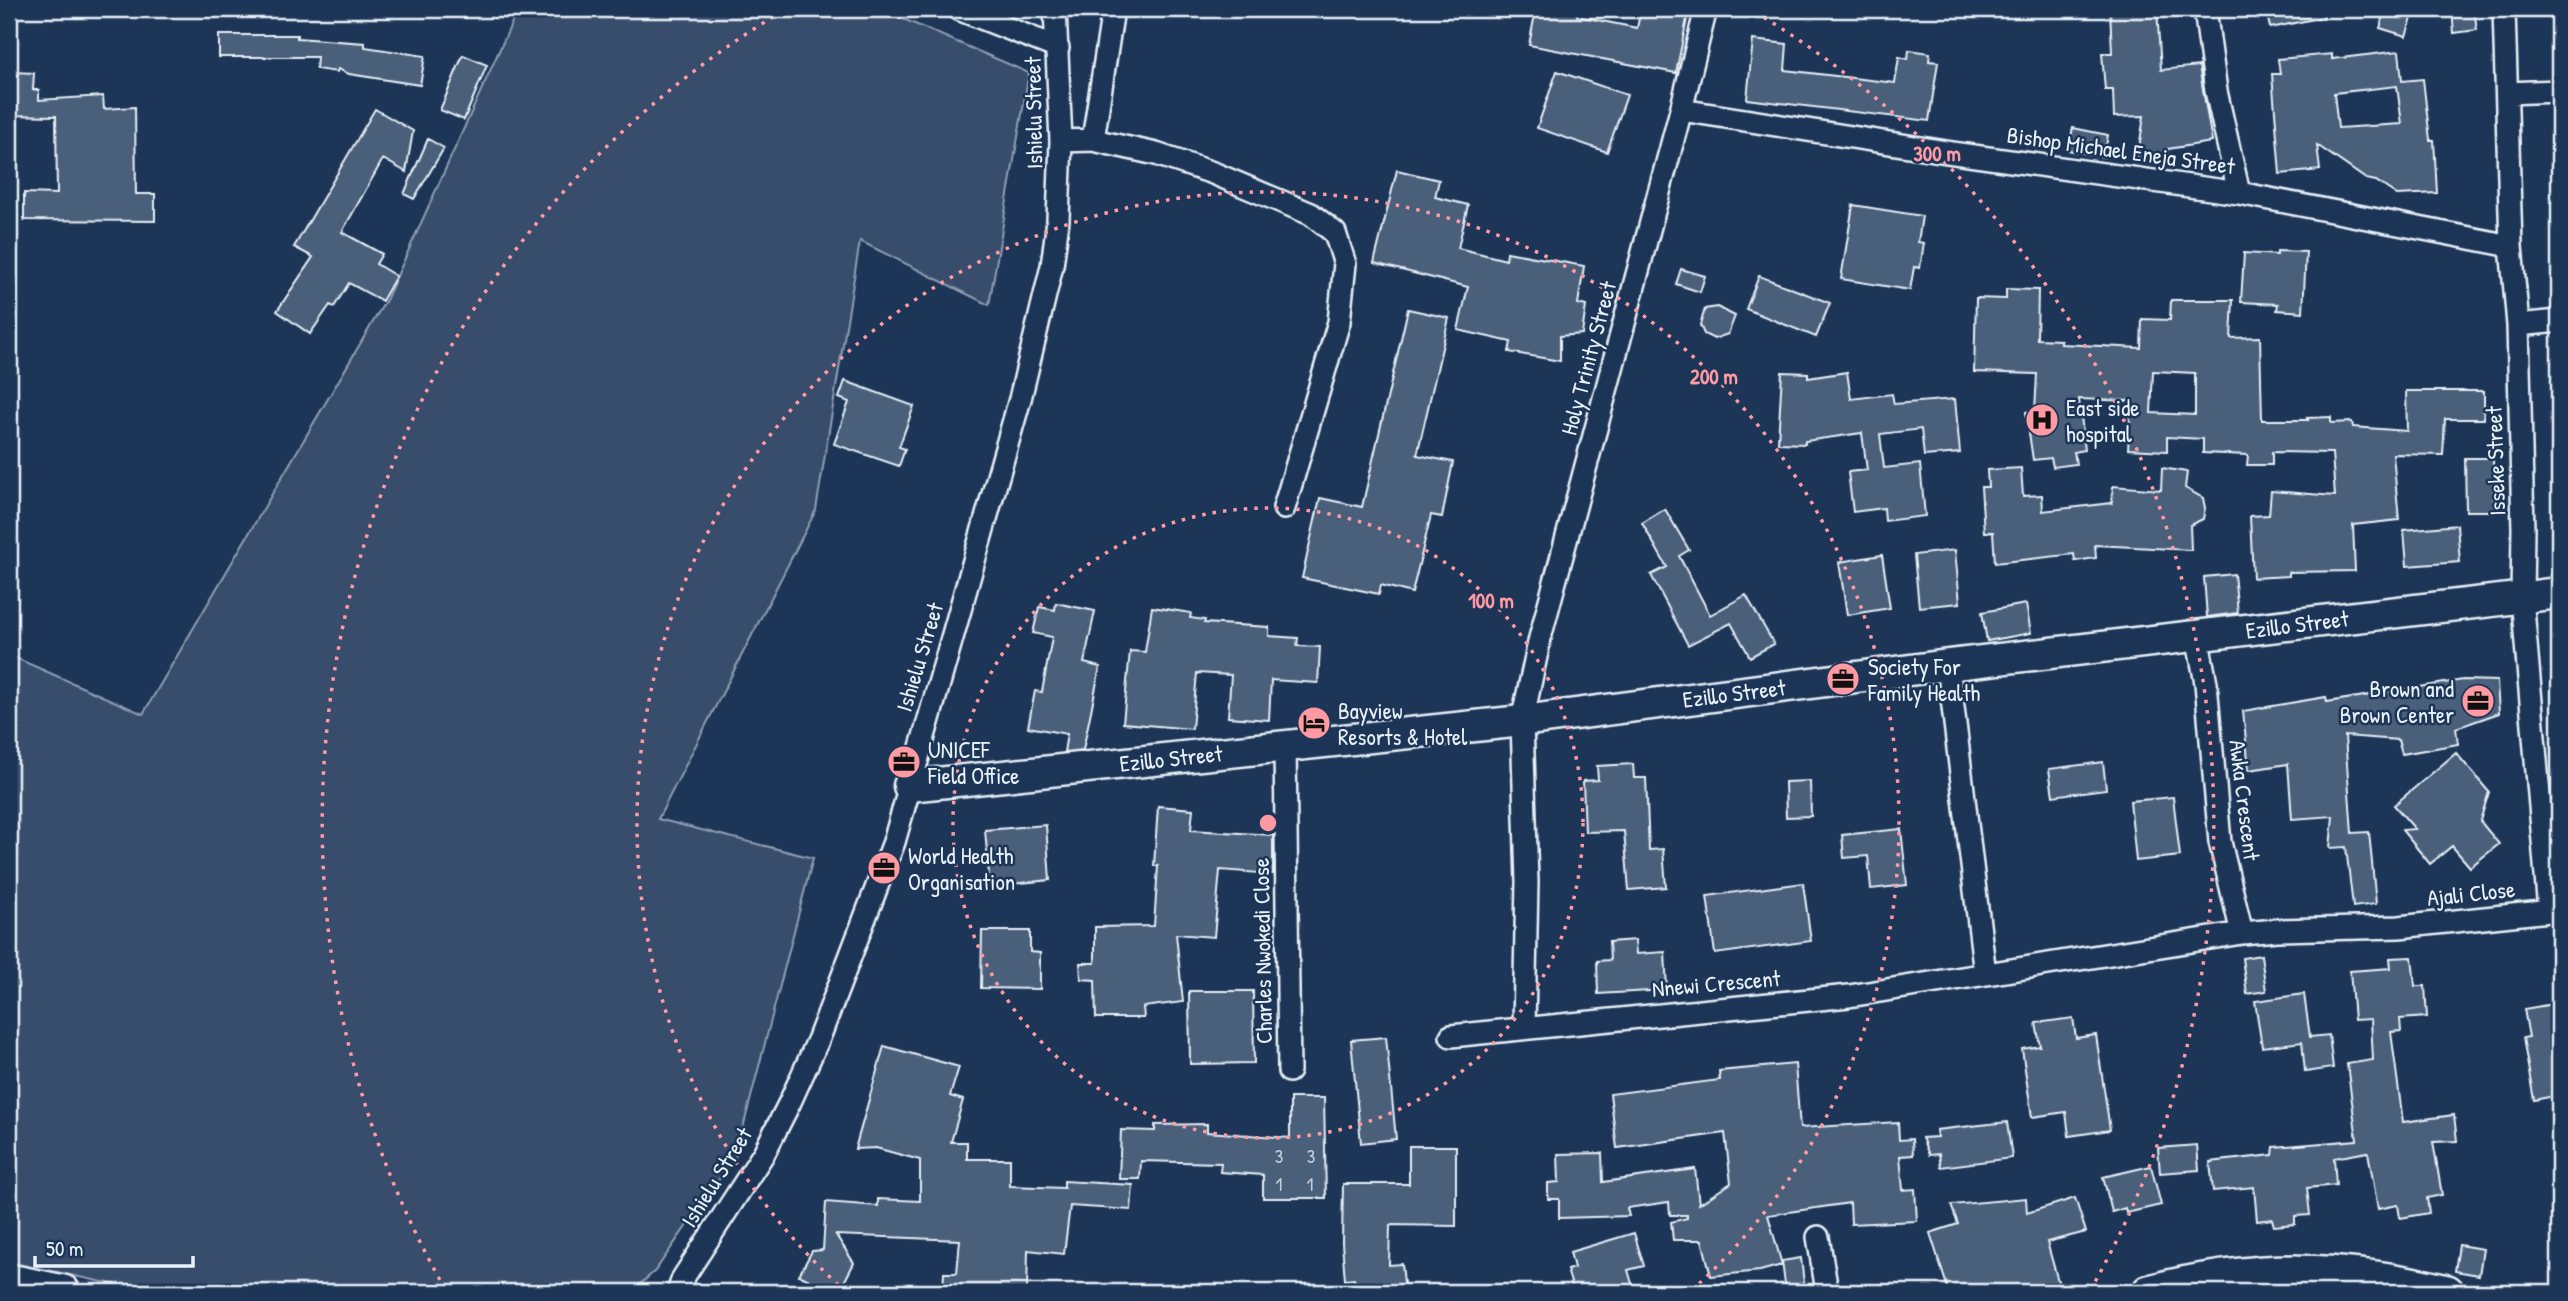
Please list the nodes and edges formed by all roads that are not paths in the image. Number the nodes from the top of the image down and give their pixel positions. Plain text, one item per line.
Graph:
1 (958, 9) edge
2 (1055, 9) edge
3 (1113, 9) edge
4 (1706, 9) edge
5 (2206, 9) edge
6 (2504, 9) edge
7 (1058, 48) junction
8 (2559, 91) edge
9 (2507, 93) junction
10 (1681, 110) junction
11 (1061, 141) junction
12 (1093, 141) junction
13 (2239, 192) junction
14 (2511, 246) junction
15 (2559, 321) edge
16 (2518, 326) junction
17 (1284, 508) dead end
18 (2559, 593) edge
19 (2522, 597) junction
20 (2197, 636) junction
21 (1948, 665) junction
22 (1522, 720) junction
23 (1285, 746) junction
24 (909, 786) junction
25 (2554, 911) edge
26 (2242, 933) junction
27 (1985, 974) junction
28 (1524, 1027) junction
29 (1451, 1035) dead end
30 (1289, 1071) dead end
31 (1818, 1237) dead end
32 (9, 1282) edge
33 (2323, 1282) edge
34 (680, 1285) edge
35 (2155, 1291) edge
36 (2438, 1291) edge
37 (63, 1292) edge
38 (663, 1292) edge
39 (1822, 1292) edge

1 - 7 street
2 - 7 street, Ishielu Street
3 - 12 street
4 - 10 street, Holy Trinity Street
5 - 13 street
6 - 9 street, Isseke Street
7 - 11 street, Ishielu Street
8 - 9 street
9 - 14 street, Isseke Street
10 - 13 street, Bishop Michael Eneja Street
10 - 22 street, Holy Trinity Street
11 - 12 street
11 - 24 street, Ishielu Street
12 - 17 street
13 - 14 street, Bishop Michael Eneja Street
14 - 16 street, Isseke Street
15 - 16 street
16 - 19 street, Isseke Street
18 - 19 street, Ezillo Street
19 - 20 street, Ezillo Street
19 - 25 street, Isseke Street
20 - 21 street, Ezillo Street
20 - 26 street, Awka Crescent
21 - 22 street, Ezillo Street
21 - 27 street
22 - 23 street, Ezillo Street
22 - 28 street, Holy Trinity Street
23 - 24 street, Ezillo Street
23 - 30 street, Charles Nwokedi Close
24 - 34 street, Ishielu Street
25 - 26 street, Ajali Close
26 - 27 street, Nnewi Crescent
27 - 28 street, Nnewi Crescent
28 - 29 street, Nnewi Crescent
31 - 39 street
32 - 37 main road
33 - 35 main road
33 - 36 main road
34 - 38 street

